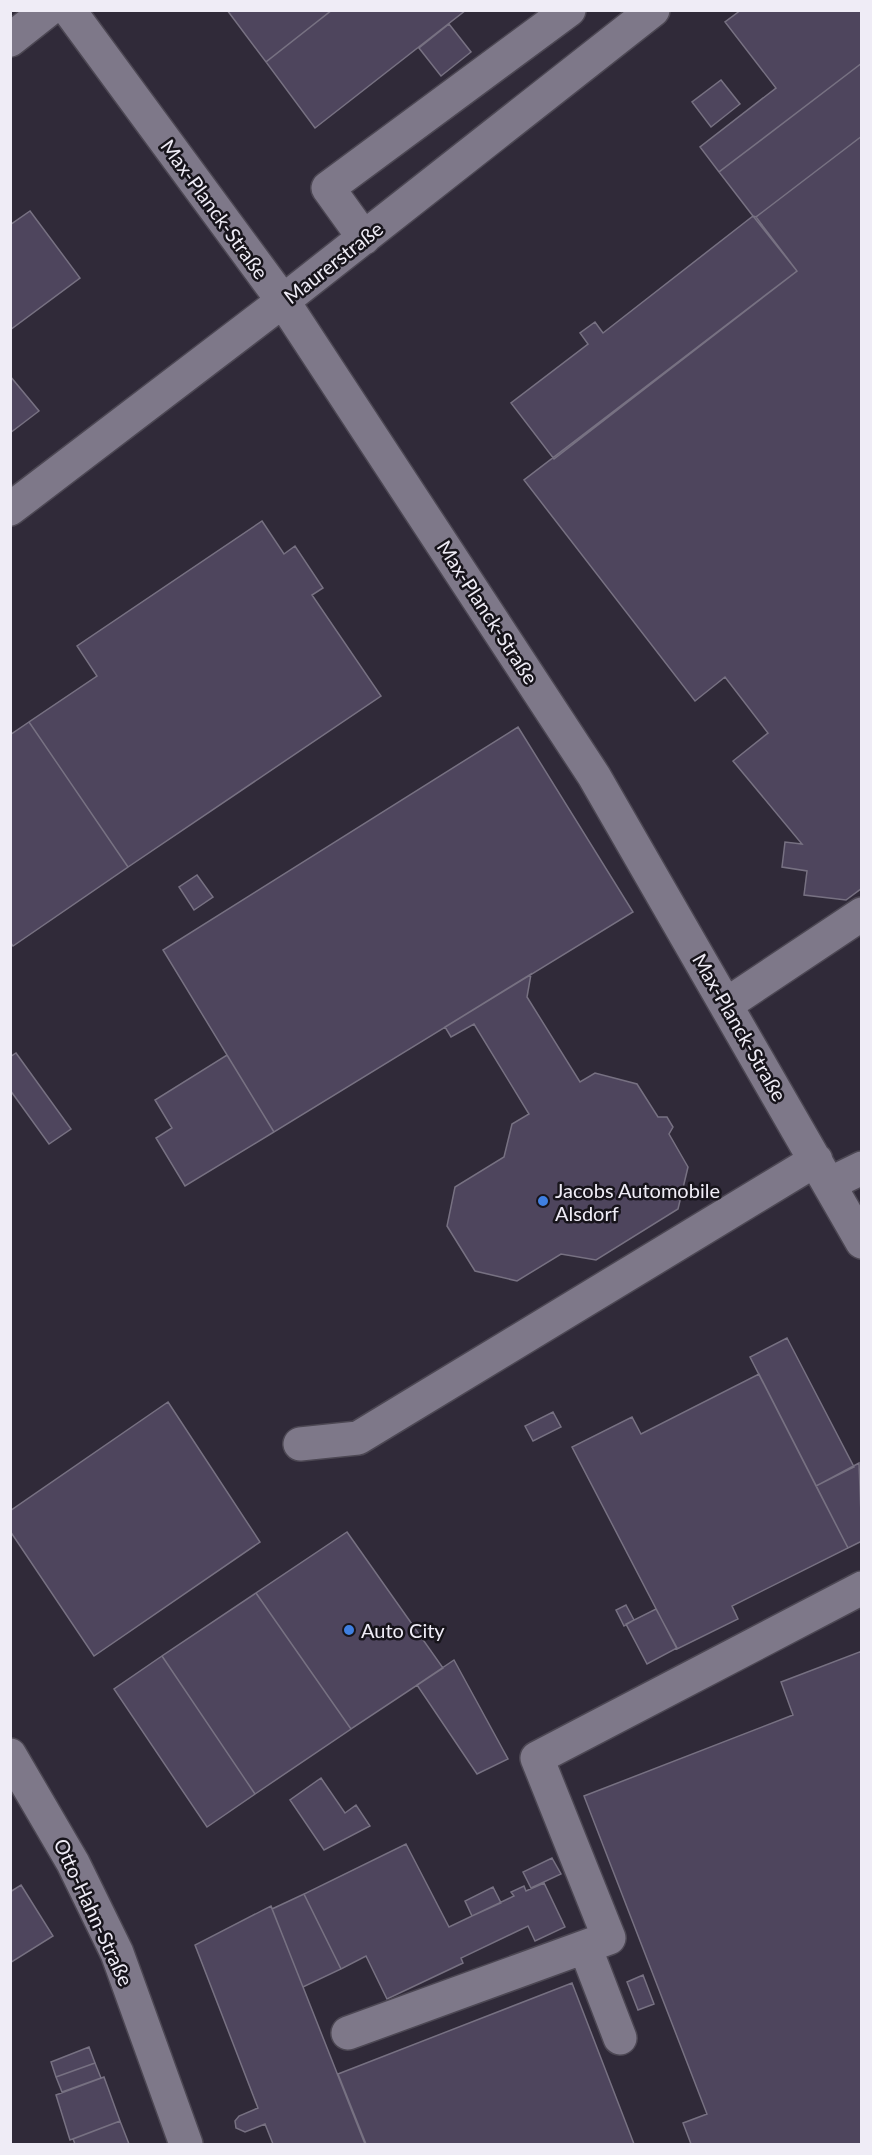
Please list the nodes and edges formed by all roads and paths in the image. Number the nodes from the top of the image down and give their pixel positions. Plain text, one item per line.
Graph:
1 (48, 10) edge
2 (69, 10) edge
3 (570, 10) edge
4 (653, 10) edge
5 (10, 40) edge
6 (606, 47) junction
7 (364, 238) junction
8 (284, 301) junction
9 (10, 509) edge
10 (861, 914) edge
11 (727, 1004) junction
12 (861, 1168) edge
13 (823, 1172) junction
14 (861, 1242) edge
15 (300, 1444) dead end
16 (861, 1588) edge
17 (11, 1757) edge
18 (585, 1947) junction
19 (348, 2033) dead end
20 (620, 2038) dead end
21 (186, 2145) edge

1 - 5 street
2 - 8 street, Max-Planck-Straße
3 - 6 street
3 - 7 street
4 - 6 street, Maurerstraße
6 - 7 street, Maurerstraße
7 - 8 street, Maurerstraße
8 - 9 street, Maurerstraße
8 - 11 street, Max-Planck-Straße
10 - 11 street
11 - 13 street, Max-Planck-Straße
12 - 13 street
13 - 14 street, Max-Planck-Straße
13 - 15 street
16 - 18 street
17 - 21 street, Otto-Hahn-Straße
18 - 19 street
18 - 20 street

